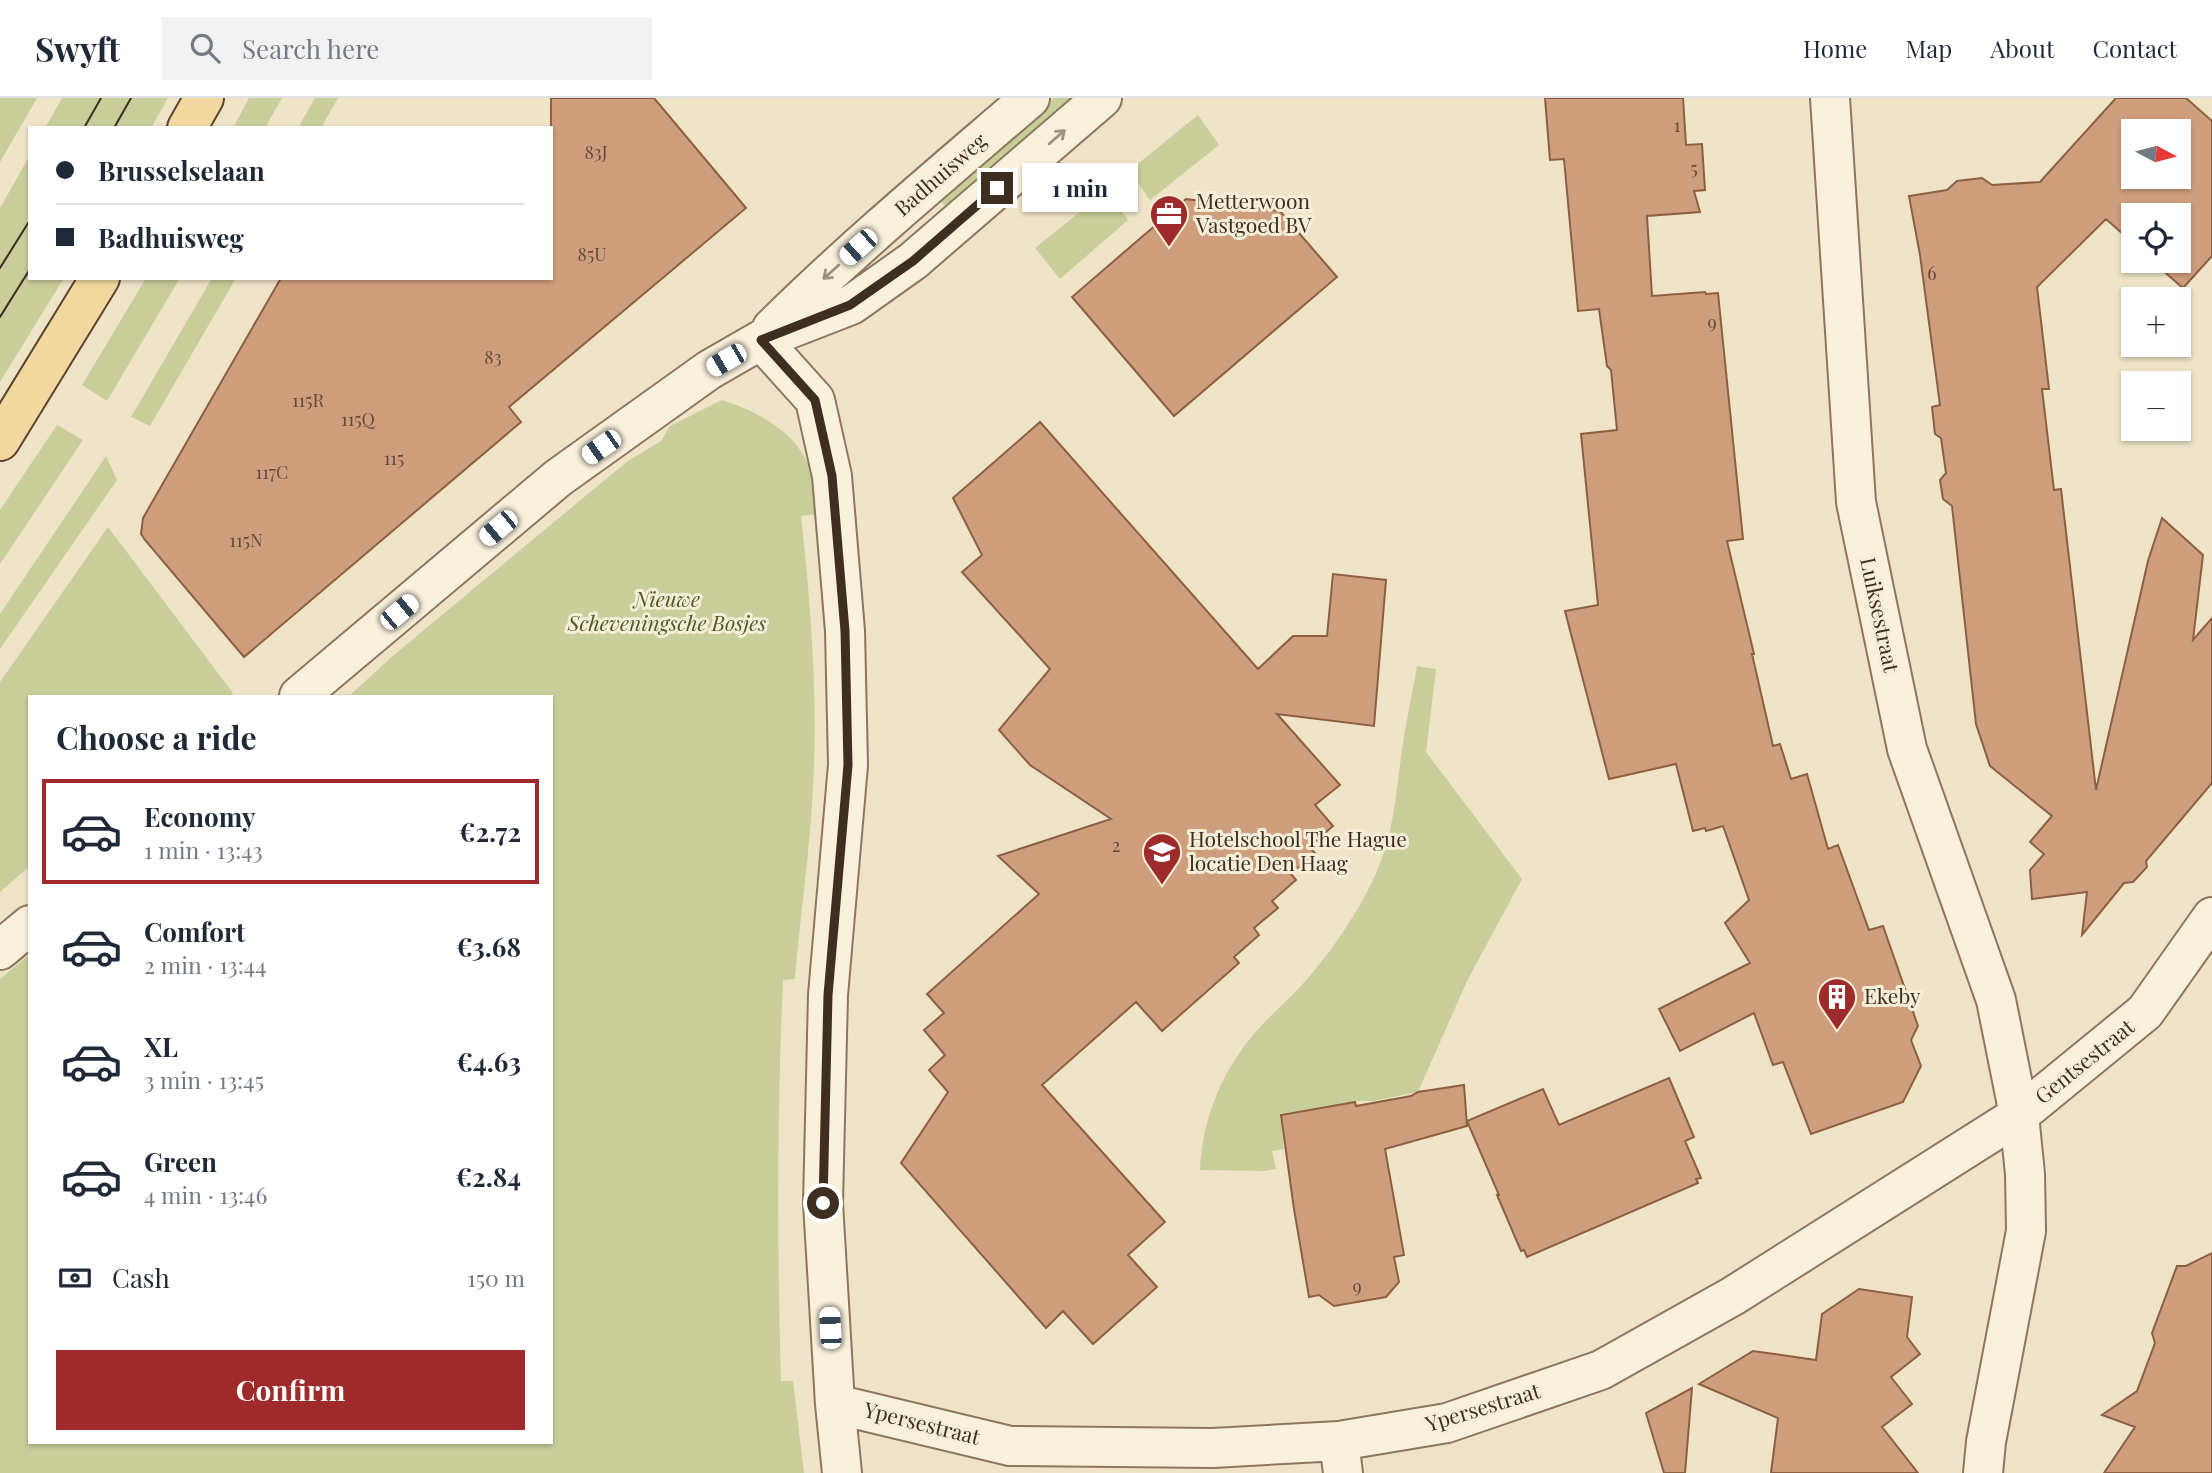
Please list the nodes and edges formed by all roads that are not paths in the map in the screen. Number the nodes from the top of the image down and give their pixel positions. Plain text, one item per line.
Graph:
1 (204, 98) edge
2 (1030, 98) edge
3 (1102, 98) edge
4 (1830, 98) edge
5 (188, 126) edge
6 (99, 280) edge
7 (761, 340) junction
8 (0, 441) edge
9 (300, 695) edge
10 (2212, 917) edge
11 (28, 927) edge
12 (0, 950) edge
13 (2020, 1115) junction
14 (835, 1404) junction
15 (1341, 1457) edge
16 (842, 1473) edge
17 (1983, 1473) edge

1 - 5 main road
2 -> 7 street, Badhuisweg
7 -> 3 street, Badhuisweg
4 - 13 street, Luiksestraat
6 - 8 main road
7 - 9 street, Badhuisweg
7 - 14 street
10 - 13 street, Gentsestraat
11 - 12 street
13 - 15 street, Ypersestraat
13 - 17 street, Gentsestraat
14 - 15 street, Ypersestraat
14 - 16 street

